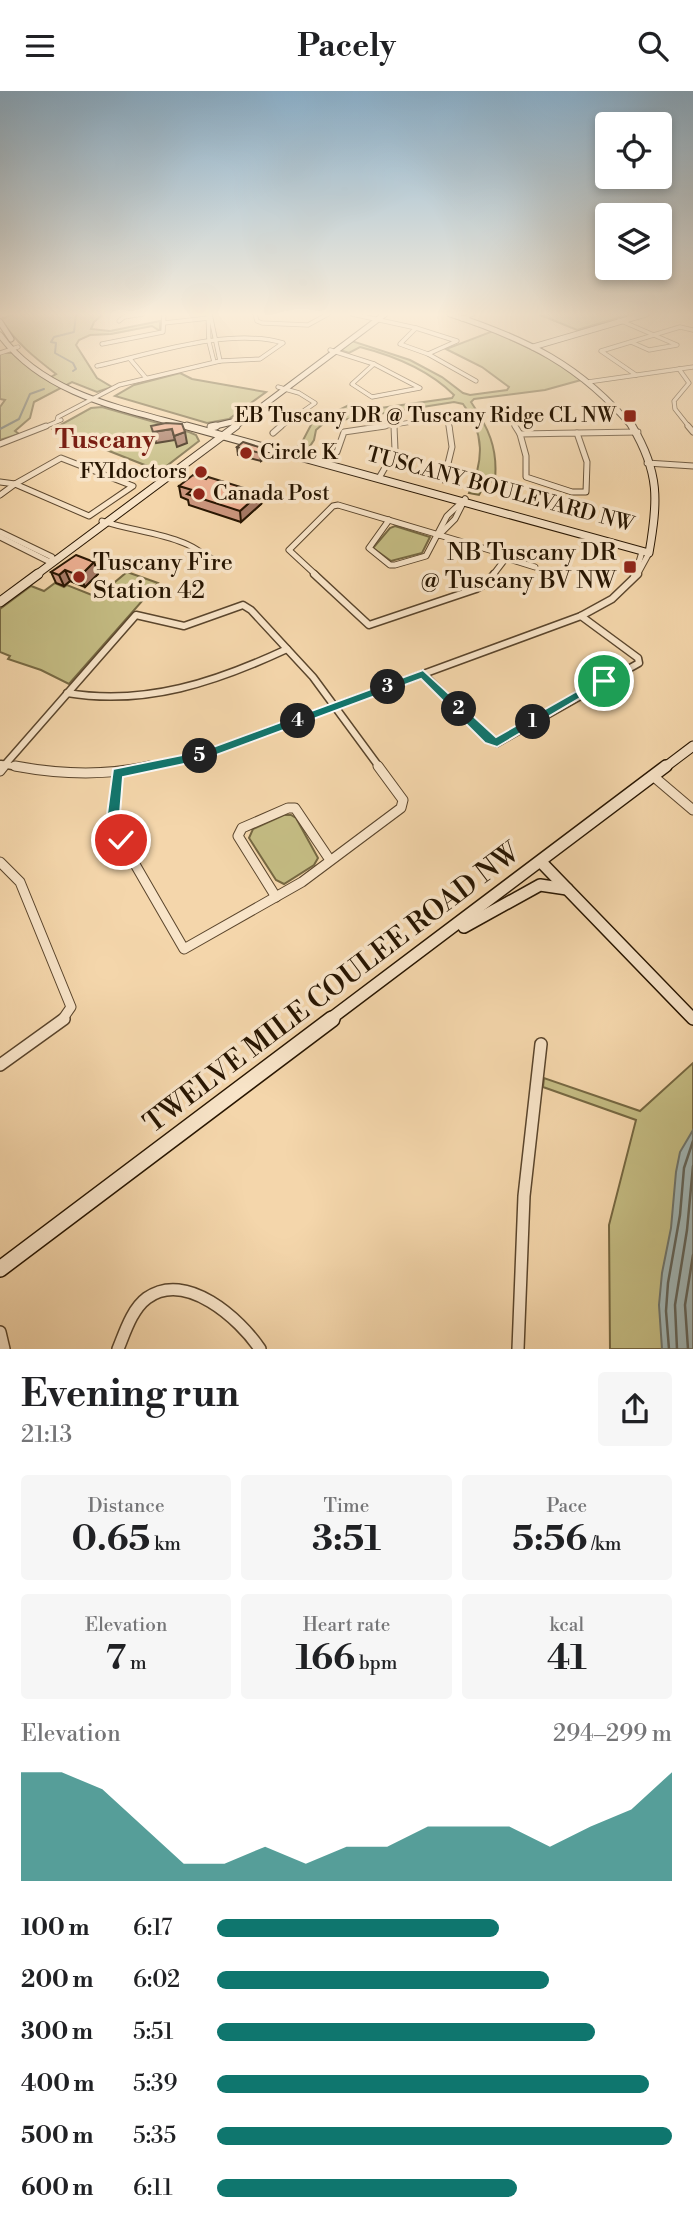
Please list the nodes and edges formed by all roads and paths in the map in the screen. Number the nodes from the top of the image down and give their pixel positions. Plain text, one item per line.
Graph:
1 (39, 373) edge
2 (52, 373) edge
3 (142, 373) edge
4 (168, 373) edge
5 (303, 373) edge
6 (365, 373) edge
7 (394, 373) edge
8 (462, 373) edge
9 (576, 373) edge
10 (633, 373) edge
11 (652, 373) edge
12 (682, 373) edge
13 (636, 375) junction
14 (146, 378) junction
15 (476, 381) dead end
16 (591, 382) junction
17 (127, 384) junction
18 (282, 388) junction
19 (111, 393) junction
20 (80, 394) junction
21 (97, 399) junction
22 (666, 399) dead end
23 (674, 401) junction
24 (116, 402) junction
25 (84, 404) junction
26 (504, 409) dead end
27 (57, 421) junction
28 (233, 424) junction
29 (394, 424) junction
30 (211, 427) junction
31 (195, 429) junction
32 (635, 432) junction
33 (693, 432) edge
34 (222, 433) junction
35 (273, 433) dead end
36 (576, 433) junction
37 (520, 434) junction
38 (233, 439) junction
39 (257, 441) junction
40 (209, 443) junction
41 (0, 444) edge
42 (337, 452) dead end
43 (650, 463) junction
44 (693, 466) edge
45 (380, 477) junction
46 (443, 479) dead end
47 (0, 482) edge
48 (15, 484) junction
49 (0, 495) edge
50 (463, 501) junction
51 (389, 520) junction
52 (105, 522) junction
53 (0, 532) edge
54 (439, 535) junction
55 (0, 537) edge
56 (646, 551) junction
57 (506, 558) junction
58 (51, 560) junction
59 (229, 563) dead end
60 (535, 567) dead end
61 (0, 599) edge
62 (581, 615) junction
63 (287, 649) junction
64 (423, 674) junction
65 (67, 694) junction
66 (334, 708) junction
67 (693, 746) edge
68 (2, 767) edge
69 (118, 773) junction
70 (653, 776) junction
71 (693, 810) edge
72 (330, 860) junction
73 (0, 862) edge
74 (541, 862) junction
75 (568, 889) junction
76 (276, 897) junction
77 (430, 947) junction
78 (693, 1019) edge
79 (541, 1044) dead end
80 (0, 1065) edge
81 (0, 1269) edge
82 (0, 1332) edge
83 (4, 1349) edge
84 (118, 1349) edge
85 (260, 1349) edge
86 (518, 1349) edge

1 - 20 street, TUSCANY BOULEVARD NW
2 - 21 street, TUSCANY BOULEVARD NW
3 - 14 street
4 - 14 street
5 - 18 street
6 - 7 street
8 - 15 street
9 - 16 street
10 - 13 street
11 - 13 street
12 - 23 street
13 - 16 street
14 - 17 street
16 - 32 street
17 - 19 street
17 - 21 street
18 - 28 street
18 - 35 street
19 - 21 street
19 - 24 street
20 - 21 street, TUSCANY BOULEVARD NW
20 - 25 street
21 - 24 street, TUSCANY BOULEVARD NW
21 - 25 street
21 - 27 street
21 - 31 street, TUSCANY BOULEVARD NW
22 - 23 street
23 - 33 street
24 - 30 street, TUSCANY BOULEVARD NW
25 - 27 street
26 - 37 street
27 - 41 street
28 - 30 street
28 - 34 street
28 - 39 street
29 - 42 street
29 - 45 street
29 - 46 street
30 - 34 street, TUSCANY BOULEVARD NW
31 - 34 street, TUSCANY BOULEVARD NW
31 - 40 street
32 - 36 street
32 - 43 street
34 - 38 street, TUSCANY BOULEVARD NW
34 - 39 street, TUSCANY BOULEVARD NW
34 - 40 street
36 - 37 street
36 - 37 street
38 - 40 street
38 - 45 street, TUSCANY BOULEVARD NW
39 - 45 street, TUSCANY BOULEVARD NW
40 - 52 street
43 - 44 street
43 - 56 street
45 - 50 street, TUSCANY BOULEVARD NW
47 - 48 street
48 - 48 street
48 - 49 street
50 - 54 street
50 - 56 street, TUSCANY BOULEVARD NW
51 - 54 street
51 - 54 street
51 - 57 street
52 - 58 street
52 - 59 street
53 - 58 street
54 - 57 street
55 - 58 street
56 - 62 street
57 - 60 street
58 - 61 street
62 - 64 street
62 - 64 street
63 - 65 street
63 - 65 street
63 - 66 street
64 - 66 street
65 - 68 street
66 - 69 street
66 - 72 street
67 - 70 street, TWELVE MILE COULEE ROAD NW
68 - 69 street
69 - 76 street
70 - 71 street
70 - 74 street, TWELVE MILE COULEE ROAD NW
72 - 76 street
72 - 76 street
73 - 80 street
74 - 75 street
74 - 77 street, TWELVE MILE COULEE ROAD NW
75 - 77 street
75 - 78 street
77 - 81 street, TWELVE MILE COULEE ROAD NW
79 - 86 street
82 - 83 street
84 - 85 street

